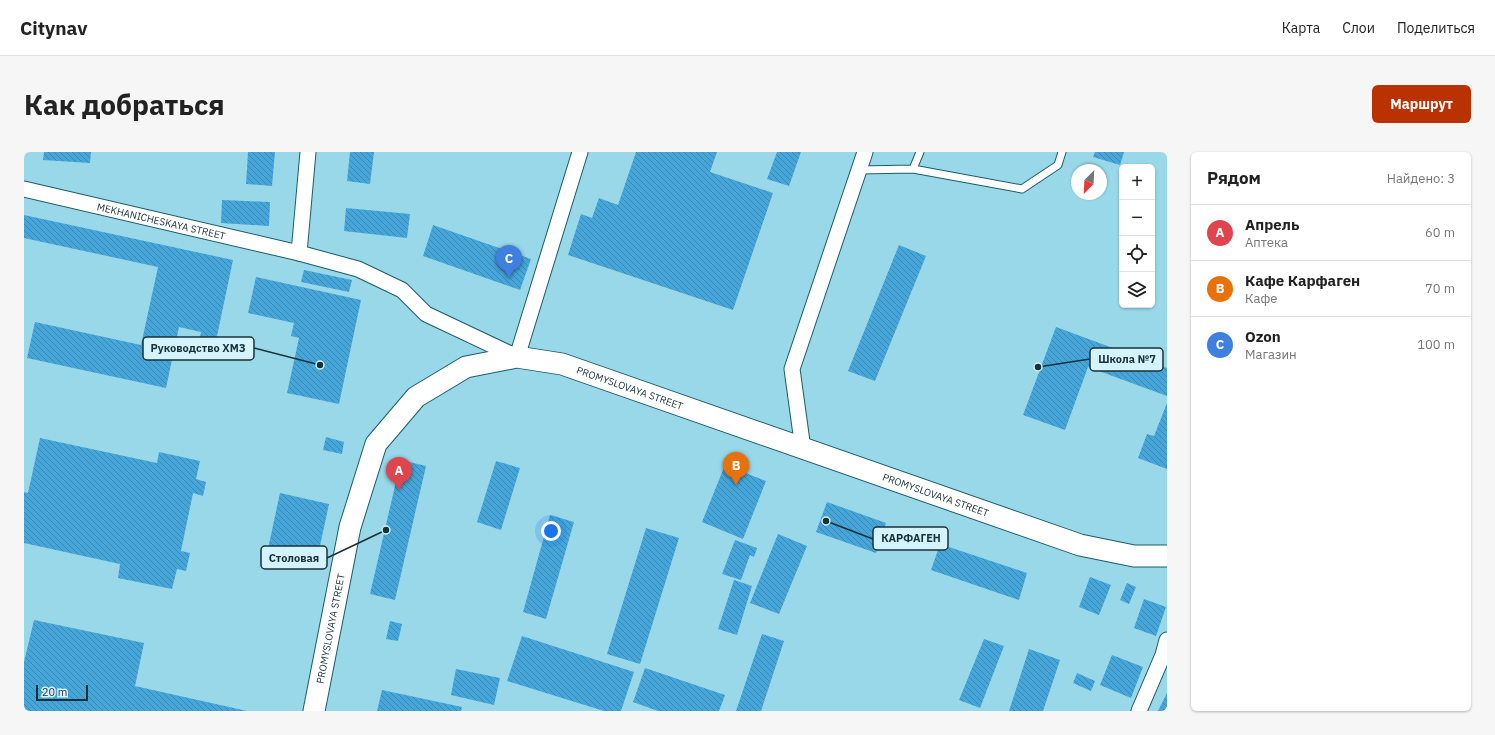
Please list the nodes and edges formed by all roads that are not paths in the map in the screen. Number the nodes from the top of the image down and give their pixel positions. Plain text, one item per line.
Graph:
1 (308, 152) edge
2 (580, 152) edge
3 (865, 152) edge
4 (920, 152) edge
5 (1062, 152) edge
6 (914, 169) junction
7 (860, 170) junction
8 (24, 189) edge
9 (299, 253) junction
10 (517, 357) junction
11 (803, 449) junction
12 (1167, 556) edge
13 (1167, 640) edge
14 (314, 711) edge
15 (1139, 711) edge

1 - 9 street
2 - 10 street
3 - 7 street
4 - 6 lane
5 - 6 lane
6 - 7 lane
7 - 11 street
8 - 9 street, MEKHANICHESKAYA STREET
9 - 10 street, MEKHANICHESKAYA STREET
10 - 11 main road, PROMYSLOVAYA STREET
10 - 14 main road, PROMYSLOVAYA STREET
11 - 12 main road, PROMYSLOVAYA STREET
13 - 15 street

